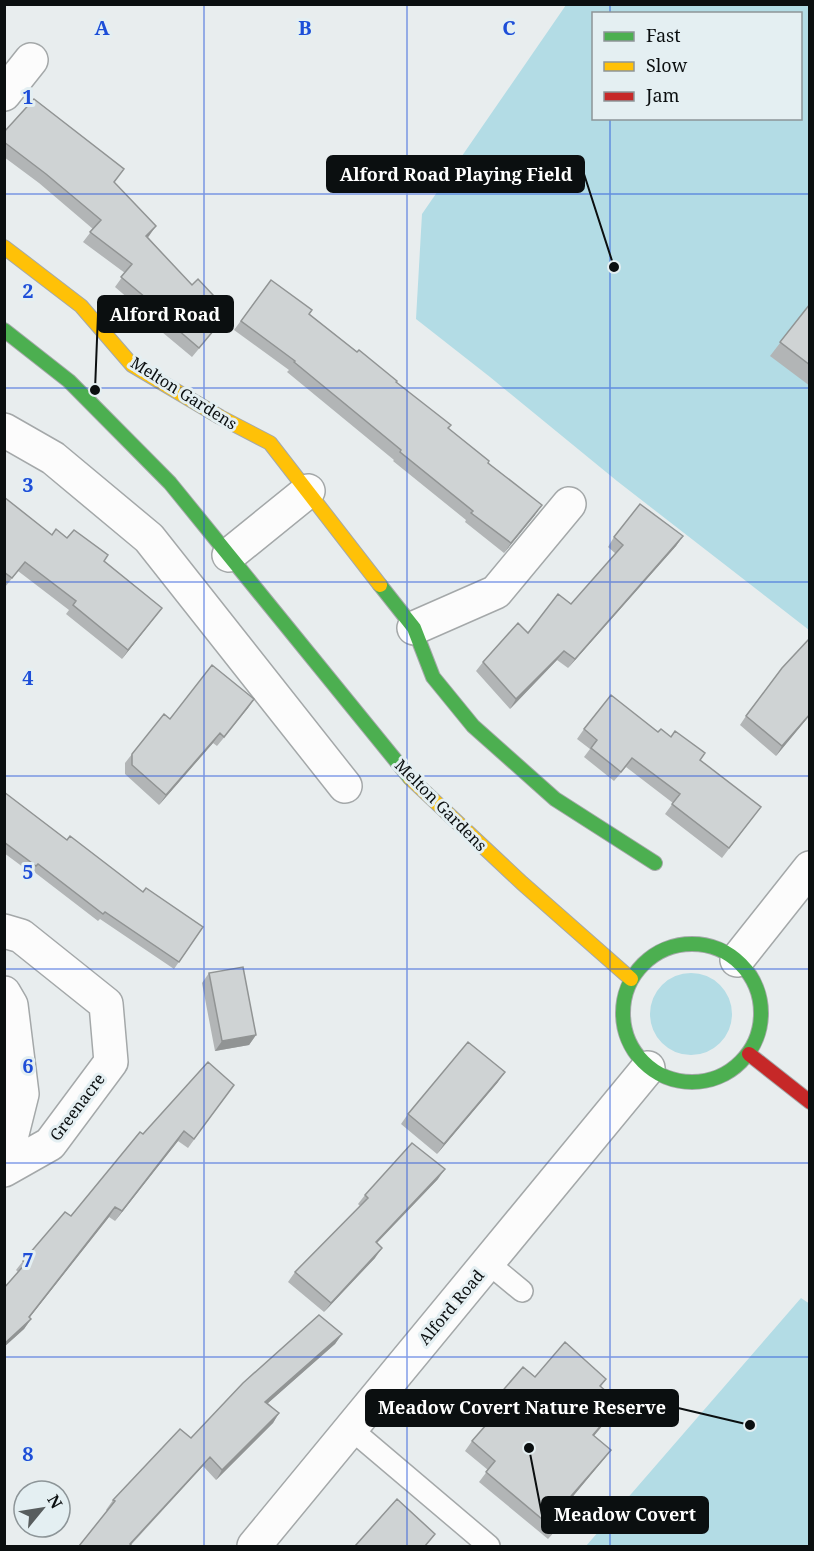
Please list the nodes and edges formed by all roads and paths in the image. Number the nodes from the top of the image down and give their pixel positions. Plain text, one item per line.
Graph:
1 (31, 60) dead end
2 (4, 94) edge
3 (4, 247) edge
4 (4, 330) edge
5 (4, 430) edge
6 (309, 490) junction
7 (569, 504) dead end
8 (229, 555) junction
9 (414, 628) junction
10 (345, 786) dead end
11 (655, 863) dead end
12 (810, 868) edge
13 (4, 931) edge
14 (737, 960) junction
15 (631, 979) junction
16 (4, 993) edge
17 (749, 1054) junction
18 (648, 1068) junction
19 (810, 1102) edge
20 (4, 1168) edge
21 (488, 1263) junction
22 (522, 1291) dead end
23 (351, 1429) junction
24 (254, 1546) edge
25 (489, 1546) edge

1 - 2 street
3 - 6 street, Melton Gardens
4 - 8 street, Melton Gardens
5 - 10 street
6 - 8 street
6 - 9 street, Melton Gardens
7 - 9 street
8 - 15 street, Melton Gardens
9 - 11 street, Melton Gardens
12 - 14 street
13 - 20 street, Greenacre
14 - 15 street
14 - 17 street
15 - 18 street
16 - 20 street, Greenacre
17 - 18 street
17 - 19 street
18 - 21 street, Alford Road
21 - 22 lane
21 - 23 street, Alford Road
23 - 24 street, Alford Road
23 - 25 lane

